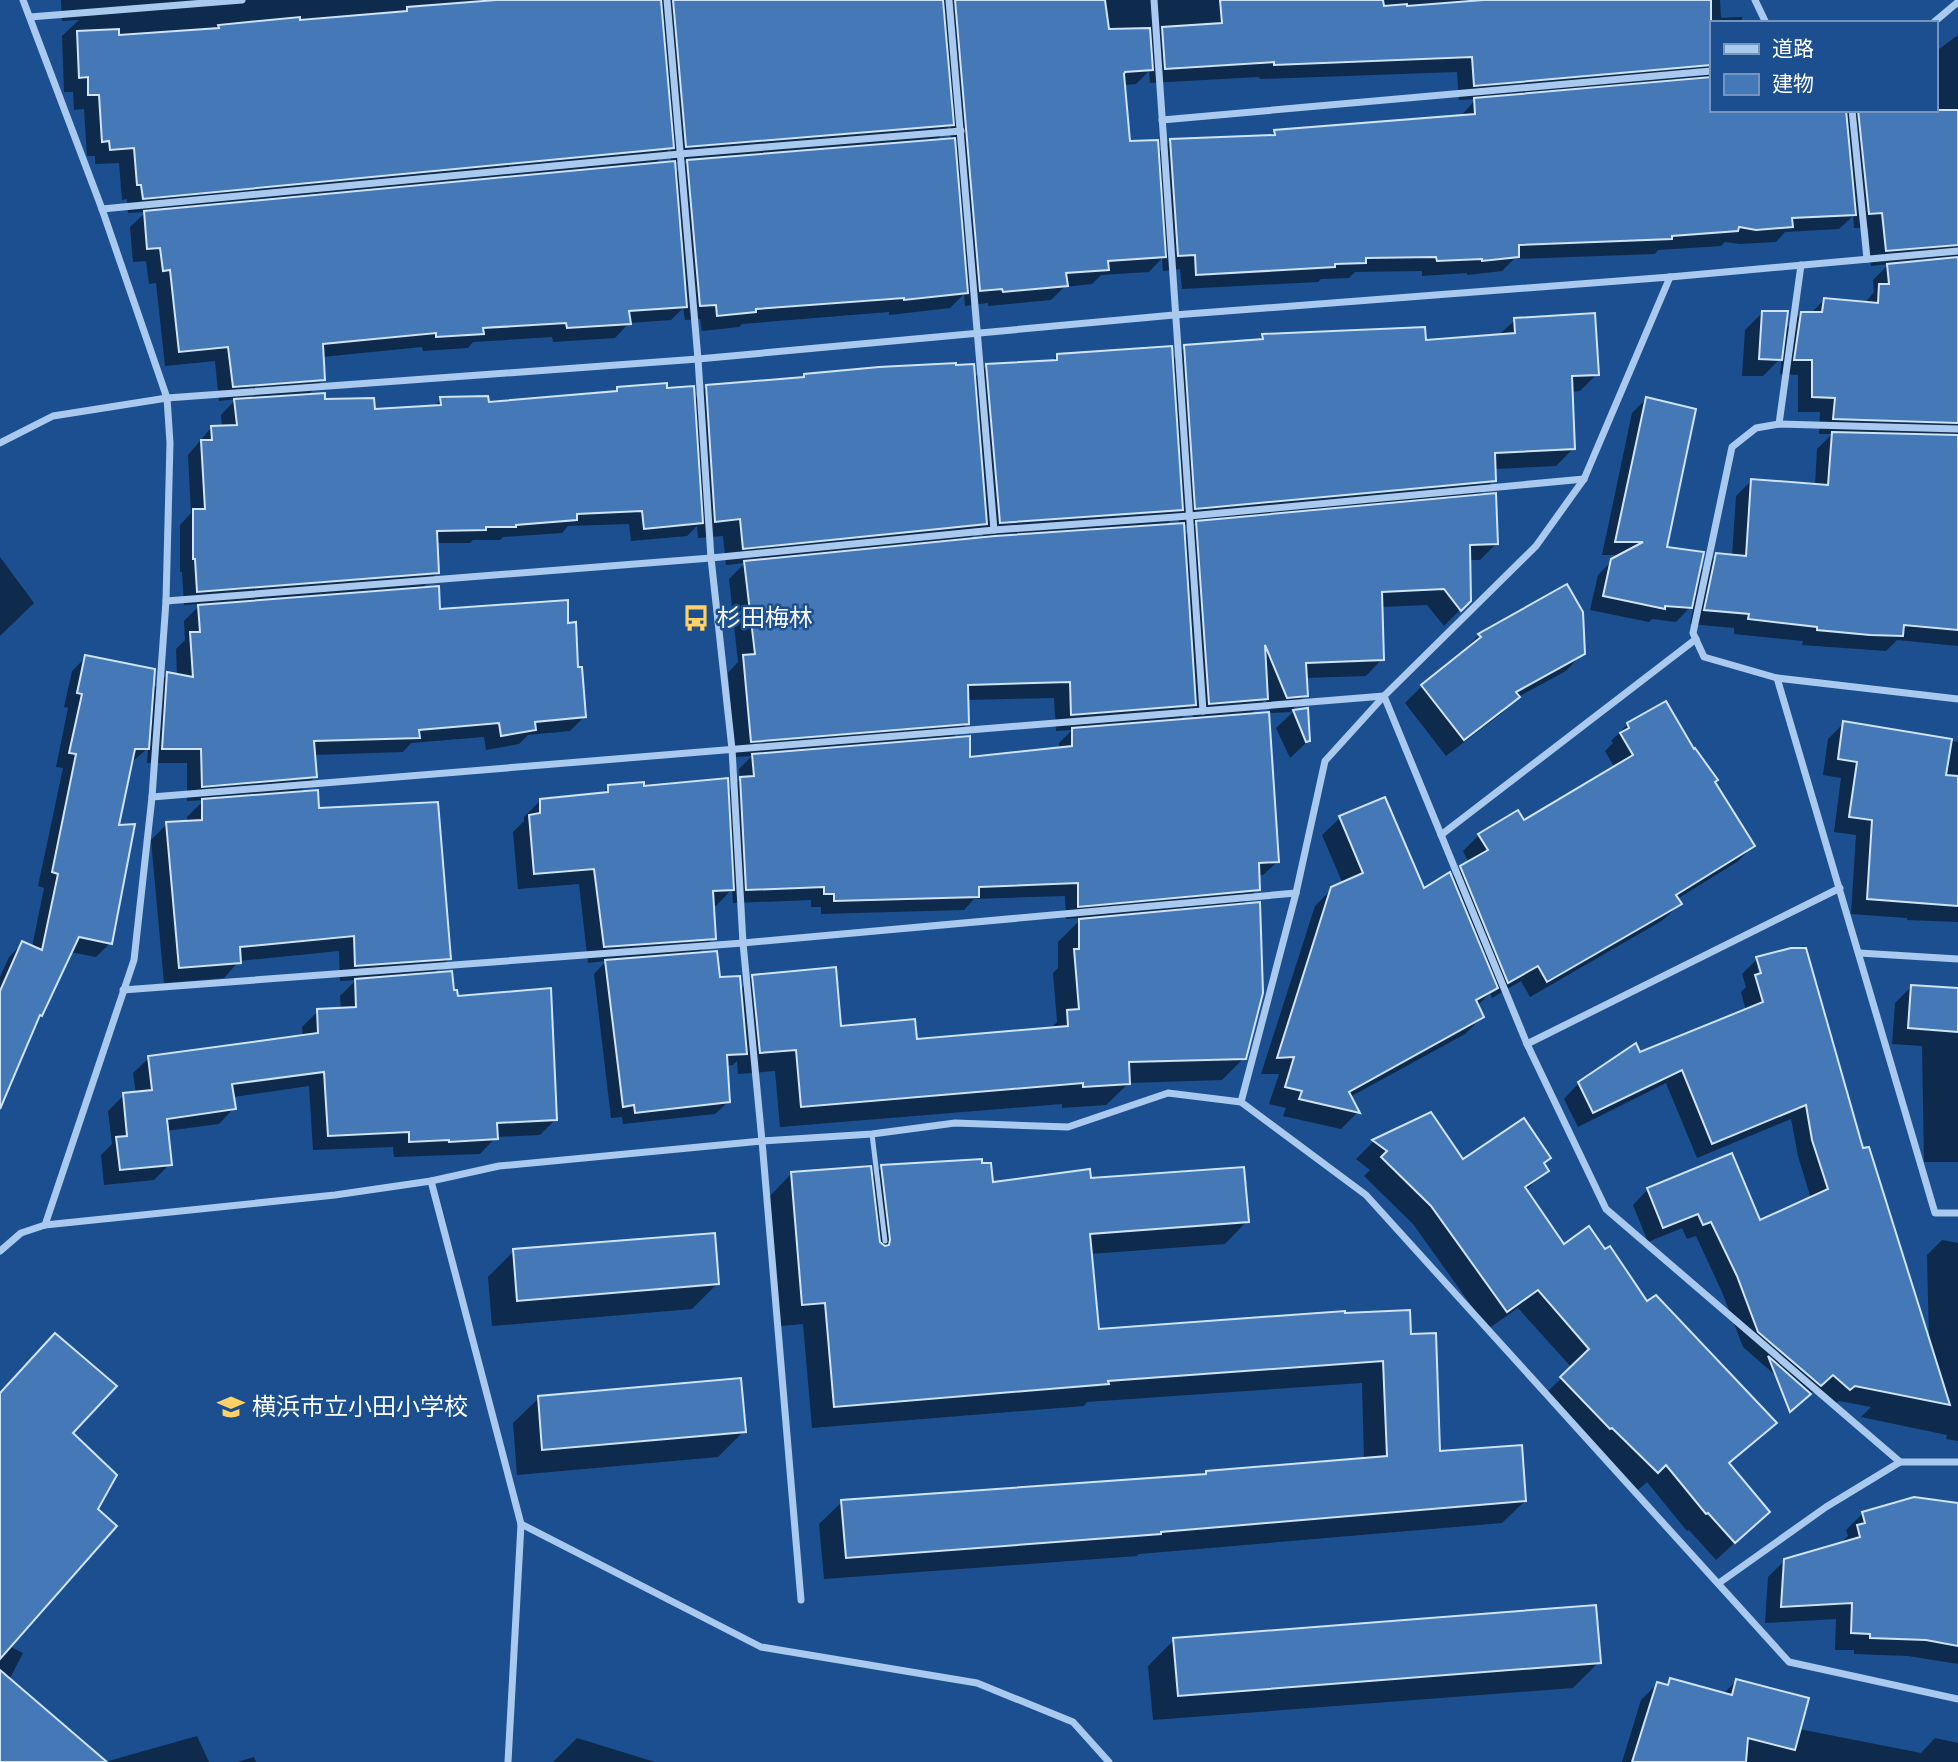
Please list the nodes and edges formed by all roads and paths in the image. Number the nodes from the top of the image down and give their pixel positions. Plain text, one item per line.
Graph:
1 (23, 0) edge
2 (242, 0) edge
3 (667, 0) edge
4 (950, 0) edge
5 (1154, 0) edge
6 (1755, 0) edge
7 (1958, 2) edge
8 (30, 17) junction
9 (1765, 21) edge
10 (1935, 21) edge
11 (1710, 71) edge
12 (1852, 112) edge
13 (1162, 120) junction
14 (961, 131) junction
15 (680, 154) junction
16 (102, 209) junction
17 (1958, 251) edge
18 (1867, 259) junction
19 (1801, 265) junction
20 (1670, 277) junction
21 (1174, 315) junction
22 (978, 333) junction
23 (698, 359) junction
24 (167, 398) junction
25 (1779, 424) junction
26 (1958, 429) edge
27 (0, 443) edge
28 (1584, 479) junction
29 (1189, 516) junction
30 (994, 530) junction
31 (711, 558) junction
32 (166, 601) junction
33 (1696, 639) junction
34 (1777, 678) junction
35 (1384, 696) junction
36 (1958, 699) edge
37 (1203, 711) junction
38 (732, 749) junction
39 (152, 797) junction
40 (1441, 835) junction
41 (1840, 888) junction
42 (1296, 893) junction
43 (743, 943) junction
44 (1858, 953) junction
45 (1958, 959) edge
46 (123, 990) junction
47 (1527, 1044) junction
48 (1241, 1102) junction
49 (872, 1134) junction
50 (762, 1140) junction
51 (431, 1181) junction
52 (1958, 1213) edge
53 (45, 1224) junction
54 (885, 1241) dead end
55 (0, 1251) edge
56 (1900, 1462) junction
57 (1958, 1462) edge
58 (521, 1524) junction
59 (1719, 1583) junction
60 (801, 1600) dead end
61 (1958, 1699) edge
62 (508, 1762) edge
63 (1109, 1762) edge

1 - 8 street
2 - 8 street
3 - 15 street
4 - 14 street
5 - 13 street
6 - 9 street
7 - 10 street
8 - 16 street
11 - 13 street
12 - 18 street
13 - 21 street
14 - 15 street
14 - 22 street
15 - 16 street
15 - 23 street
16 - 24 street
17 - 18 street
18 - 19 street
19 - 20 street
19 - 25 street
20 - 21 street
20 - 28 street
21 - 22 street
21 - 29 street
22 - 23 street
22 - 30 street
23 - 24 street
23 - 31 street
24 - 27 street
24 - 32 street
25 - 26 street
25 - 33 street
28 - 29 street
28 - 35 street
29 - 30 street
29 - 37 street
30 - 31 street
31 - 32 street
31 - 38 street
32 - 39 street
33 - 34 street
33 - 40 street
34 - 36 street
34 - 41 street
35 - 37 street
35 - 40 street
35 - 42 street
37 - 38 street
38 - 39 street
38 - 43 street
39 - 46 street
40 - 47 street
41 - 44 street
41 - 47 street
42 - 43 street
42 - 48 street
43 - 46 street
43 - 50 street
44 - 45 street
44 - 52 street
46 - 53 street
47 - 56 street
48 - 49 street
48 - 59 street
49 - 50 street
49 - 54 lane
50 - 51 street
50 - 60 street
51 - 53 street
51 - 58 street
53 - 55 street
56 - 57 street
56 - 59 street
58 - 62 street
58 - 63 street
59 - 61 street

